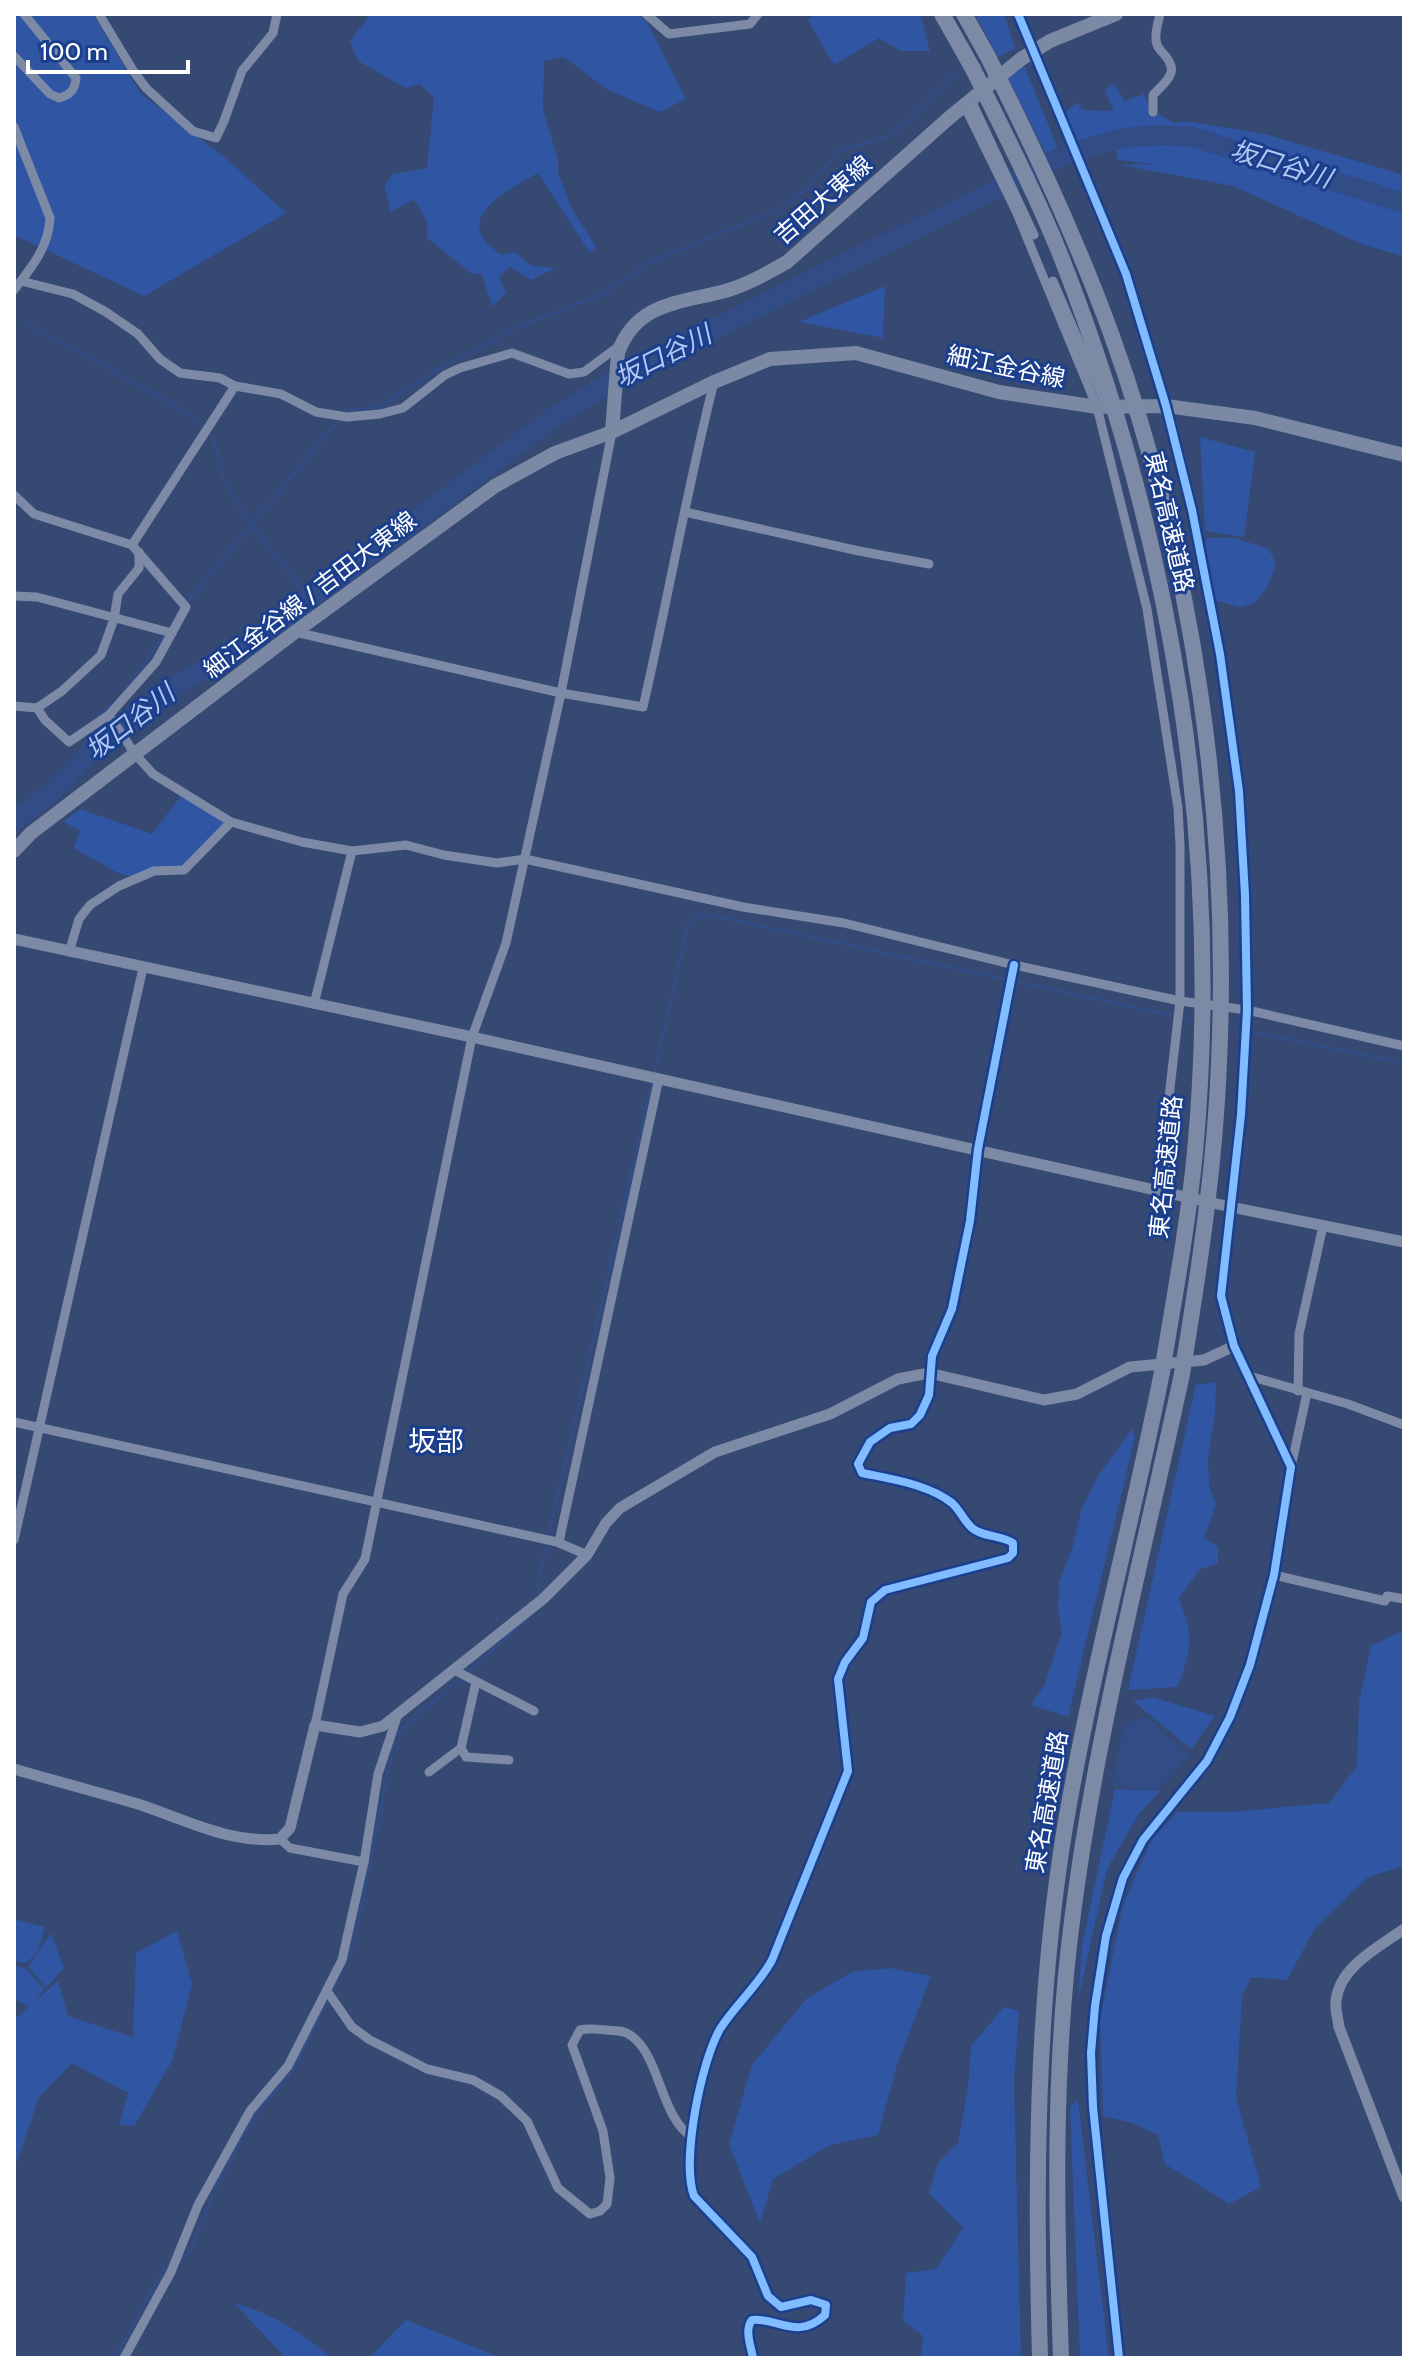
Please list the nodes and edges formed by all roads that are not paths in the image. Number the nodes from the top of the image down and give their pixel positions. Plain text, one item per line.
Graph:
1 (24, 14) edge
2 (99, 14) edge
3 (277, 14) edge
4 (646, 14) edge
5 (758, 14) edge
6 (942, 14) edge
7 (964, 14) edge
8 (1018, 14) edge
9 (1116, 14) edge
10 (1160, 14) edge
11 (14, 56) edge
12 (968, 102) junction
13 (1153, 112) dead end
14 (14, 127) edge
15 (1018, 207) junction
16 (17, 286) edge
17 (620, 348) junction
18 (714, 382) junction
19 (235, 386) junction
20 (1166, 406) junction
21 (1102, 407) junction
22 (612, 425) junction
23 (1404, 455) edge
24 (14, 495) edge
25 (685, 512) junction
26 (136, 549) junction
27 (929, 564) dead end
28 (14, 596) edge
29 (114, 619) junction
30 (295, 632) junction
31 (172, 633) junction
32 (561, 693) junction
33 (14, 706) edge
34 (37, 708) junction
35 (109, 715) junction
36 (133, 751) junction
37 (231, 822) junction
38 (14, 851) edge
39 (352, 851) junction
40 (525, 859) junction
41 (14, 939) edge
42 (69, 952) junction
43 (143, 968) junction
44 (1013, 969) junction
45 (314, 1004) junction
46 (1180, 1005) junction
47 (1247, 1010) junction
48 (472, 1037) junction
49 (1404, 1046) edge
50 (659, 1078) junction
51 (978, 1149) junction
52 (1165, 1191) junction
53 (1231, 1207) junction
54 (1323, 1226) junction
55 (1404, 1242) edge
56 (1234, 1346) junction
57 (929, 1373) junction
58 (1249, 1376) junction
59 (1302, 1392) junction
60 (14, 1422) edge
61 (1404, 1425) edge
62 (39, 1427) junction
63 (1291, 1467) junction
64 (376, 1503) junction
65 (14, 1540) edge
66 (558, 1542) junction
67 (587, 1555) junction
68 (1274, 1575) junction
69 (1404, 1599) edge
70 (456, 1671) junction
71 (473, 1680) junction
72 (534, 1711) dead end
73 (397, 1717) junction
74 (315, 1725) junction
75 (461, 1748) junction
76 (509, 1760) dead end
77 (14, 1769) edge
78 (429, 1772) dead end
79 (280, 1839) junction
80 (364, 1862) junction
81 (1404, 1929) edge
82 (328, 1992) junction
83 (692, 2137) junction
84 (1404, 2197) edge
85 (124, 2358) edge
86 (753, 2358) edge
87 (1040, 2358) edge
88 (1061, 2358) edge
89 (1119, 2358) edge

1 - 11 street
2 - 3 street
4 - 5 street
6 - 87 highway, 東名高速道路, bridge
7 - 88 highway, 東名高速道路, bridge
8 - 20 street, bridge
9 - 12 main road, 吉田大東線
10 - 13 street
12 - 15 street
12 - 15 street
12 - 17 main road, 吉田大東線
14 - 16 street
15 - 21 street
16 - 19 street
17 - 19 street
17 - 22 main road
18 - 21 main road, 細江金谷線
18 - 22 main road, 細江金谷線
18 - 25 street
19 - 26 street
20 - 21 main road, 細江金谷線
20 - 23 main road, 細江金谷線
20 - 47 street
21 - 46 street
22 - 30 main road, 細江金谷線 / 吉田大東線
22 - 32 street
24 - 26 street
25 - 27 street
25 - 32 street
26 - 29 street
26 - 31 street
28 - 29 street
29 - 31 street
29 - 34 street
30 - 32 street
30 - 36 main road, 細江金谷線 / 吉田大東線
31 - 35 street
32 - 40 street
33 - 34 street
34 - 35 street
35 - 36 street
36 - 37 street
36 - 38 main road, 細江金谷線 / 吉田大東線
37 - 39 street
37 - 42 street
39 - 40 street
39 - 45 street
40 - 44 street
40 - 48 street
41 - 42 street
42 - 43 street
43 - 45 street
43 - 62 street
44 - 46 street
44 - 51 street
45 - 48 street
46 - 47 street
46 - 52 street
47 - 49 street
47 - 53 street
48 - 50 street
48 - 64 street
50 - 51 street
50 - 66 street
51 - 52 street
51 - 57 street
52 - 53 street
53 - 54 street
53 - 56 street
54 - 55 street
54 - 59 street
56 - 57 street
56 - 58 street
57 - 67 street
57 - 83 street
58 - 59 street
58 - 63 street
59 - 61 street
59 - 63 street
60 - 62 street
62 - 64 street
62 - 65 street
63 - 68 street
64 - 66 street
64 - 74 street
66 - 67 street
67 - 70 street
68 - 69 street
68 - 89 street
70 - 71 street
70 - 73 street
71 - 72 street
71 - 75 street
73 - 74 street
73 - 80 street
74 - 79 street
75 - 76 street
75 - 78 street
77 - 79 street
79 - 80 street
80 - 82 street
81 - 84 street
82 - 83 street
82 - 85 street
83 - 86 street

